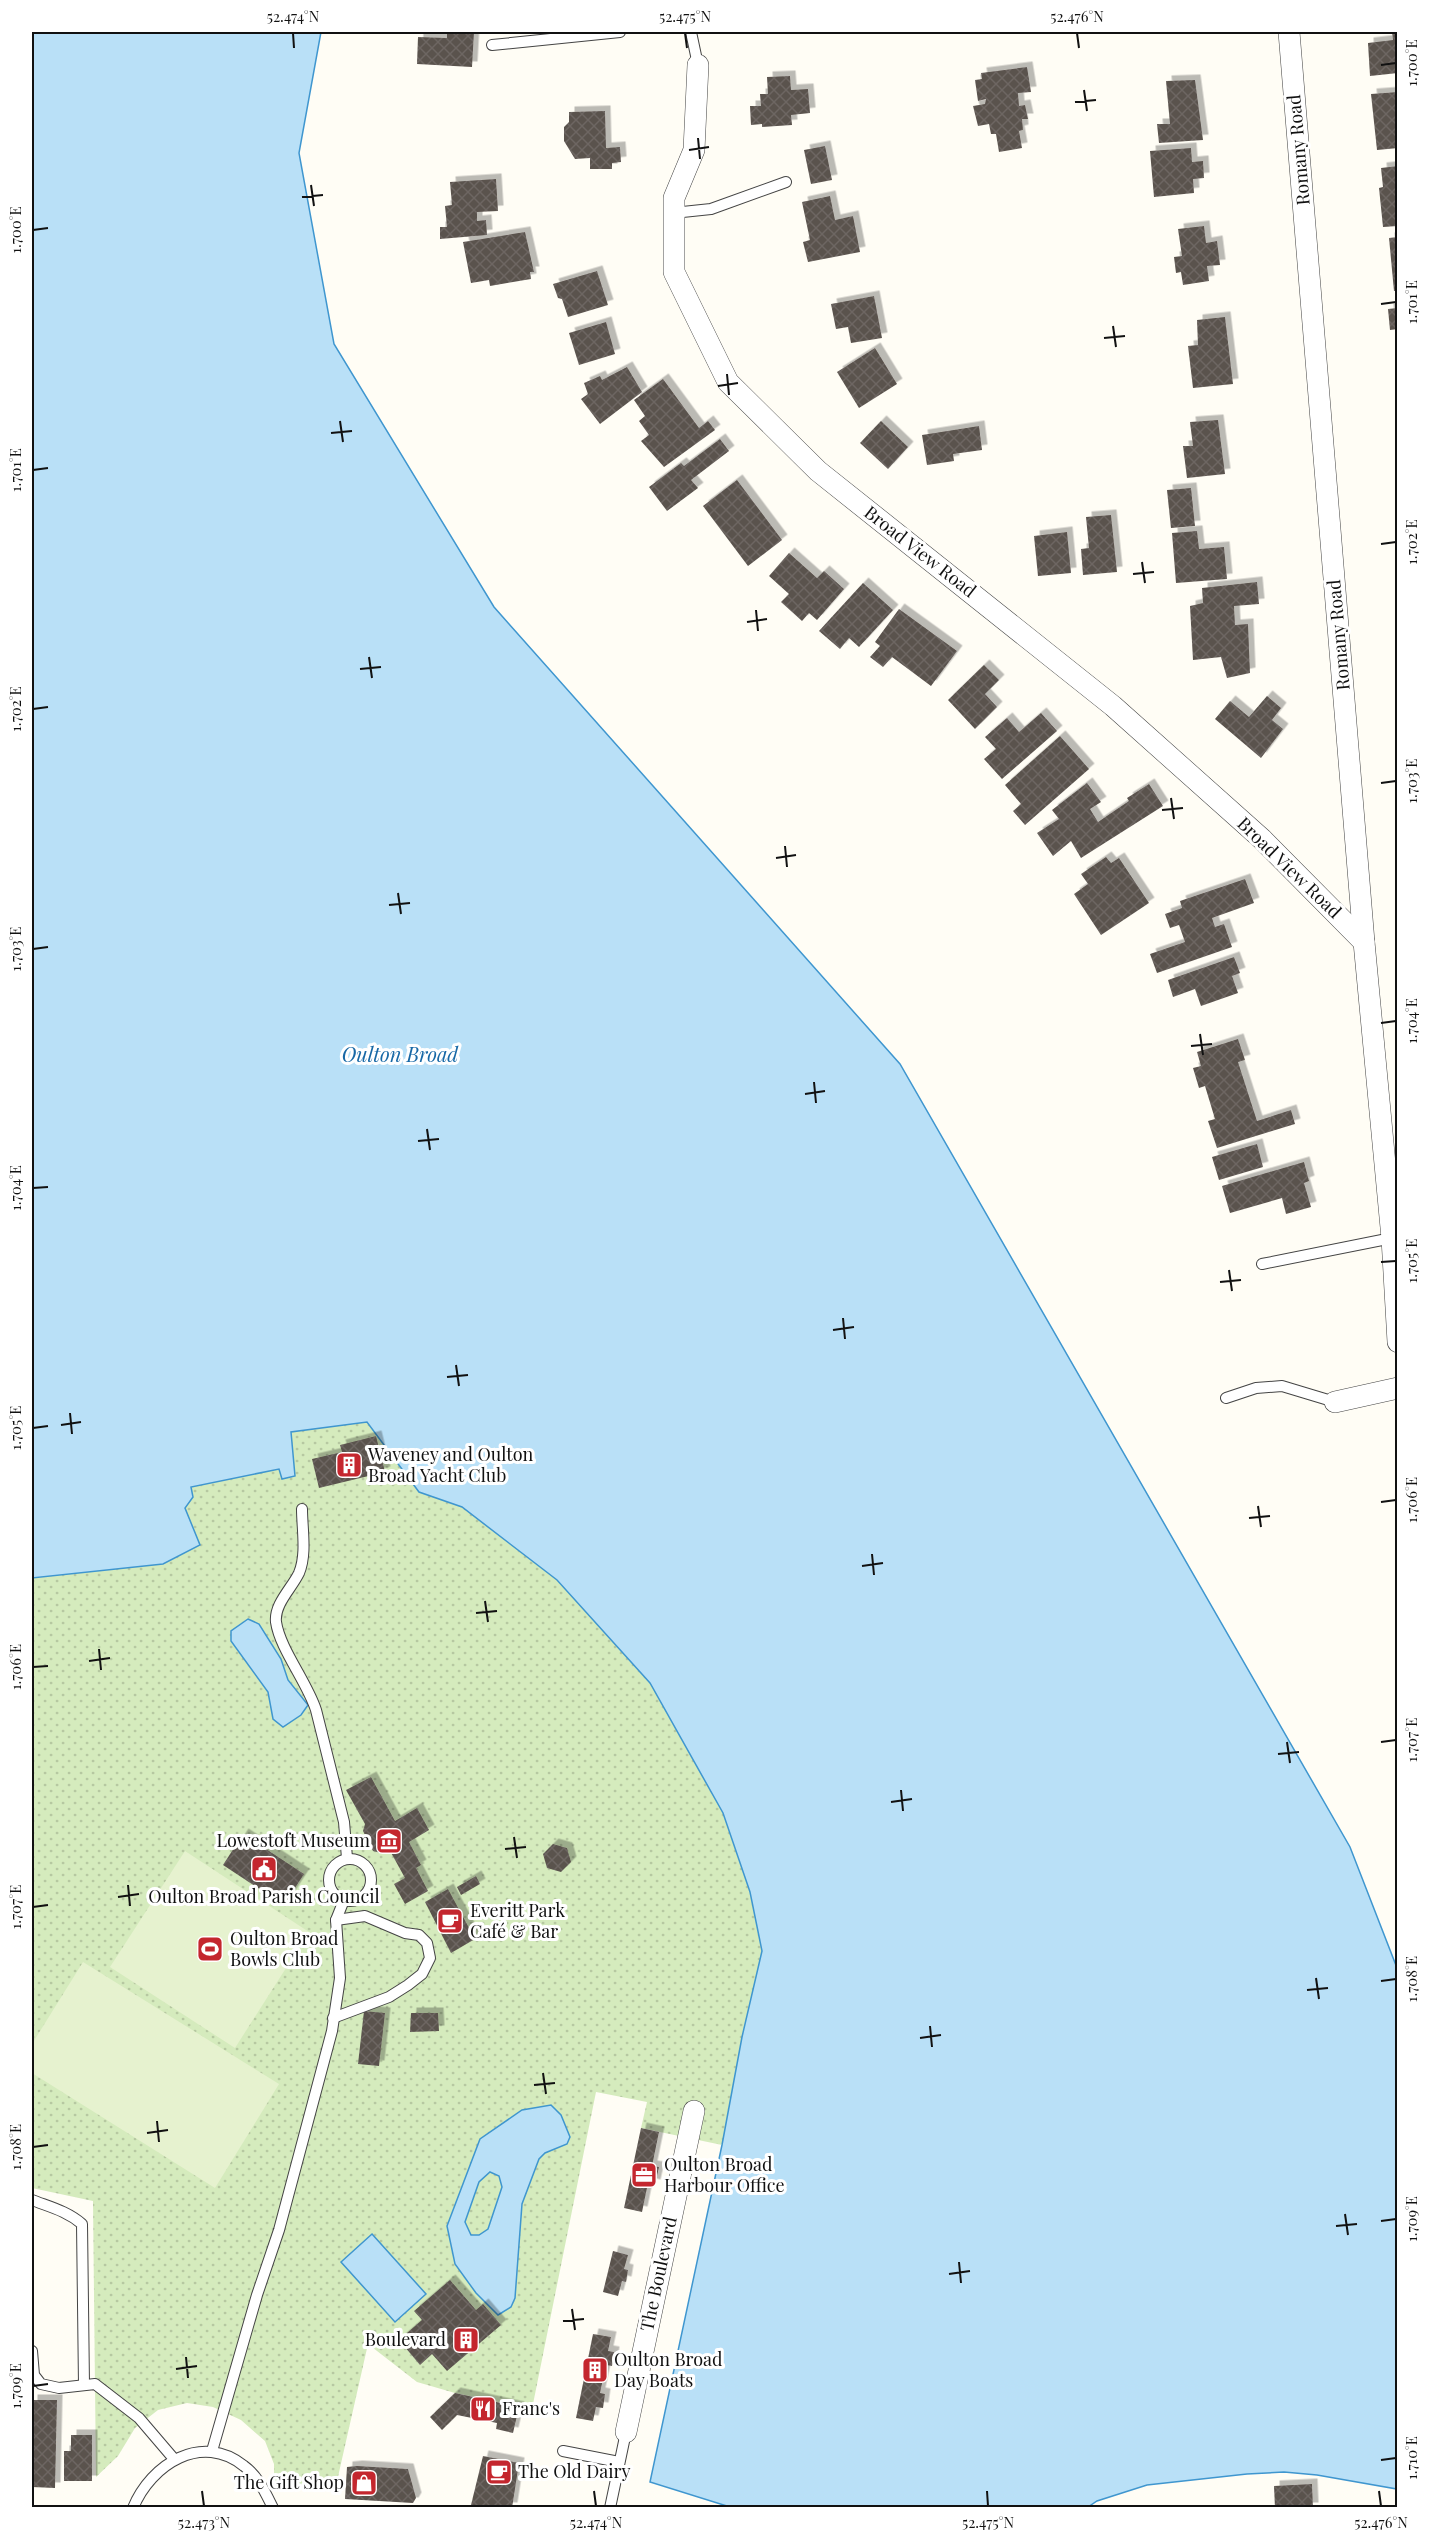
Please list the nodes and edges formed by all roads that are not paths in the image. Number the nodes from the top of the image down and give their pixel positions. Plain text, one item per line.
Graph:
1 (620, 32) edge
2 (691, 32) edge
3 (1289, 32) edge
4 (492, 45) dead end
5 (698, 65) joint
6 (786, 182) dead end
7 (673, 213) junction
8 (1364, 942) junction
9 (1395, 1237) edge
10 (1262, 1264) dead end
11 (1398, 1342) edge
12 (1398, 1388) edge
13 (1226, 1398) dead end
14 (1335, 1402) joint
15 (302, 1509) dead end
16 (347, 1858) junction
17 (344, 1900) junction
18 (336, 1920) junction
19 (333, 2018) junction
20 (694, 2111) dead end
21 (32, 2200) edge
22 (32, 2351) edge
23 (84, 2385) junction
24 (626, 2432) joint
25 (212, 2451) junction
26 (563, 2451) dead end
27 (174, 2459) junction
28 (619, 2462) junction
29 (133, 2508) edge
30 (273, 2508) edge
31 (610, 2508) edge

1 - 4 lane
2 - 5 lane
3 - 8 street, Romany Road
5 - 7 street, Broad View Road
6 - 7 lane
7 - 8 street, Broad View Road
8 - 9 street, Romany Road
9 - 10 lane
9 - 11 street, Romany Road
12 - 14 street
13 - 14 lane
15 - 16 lane
16 - 17 lane
16 - 17 lane
17 - 18 lane
18 - 19 lane
18 - 19 lane
19 - 25 lane
20 - 24 street, The Boulevard
21 - 23 lane
22 - 23 lane
23 - 27 lane
24 - 28 lane, The Boulevard
25 - 27 lane
25 - 30 lane
26 - 28 lane
27 - 29 lane
28 - 31 lane, The Boulevard

